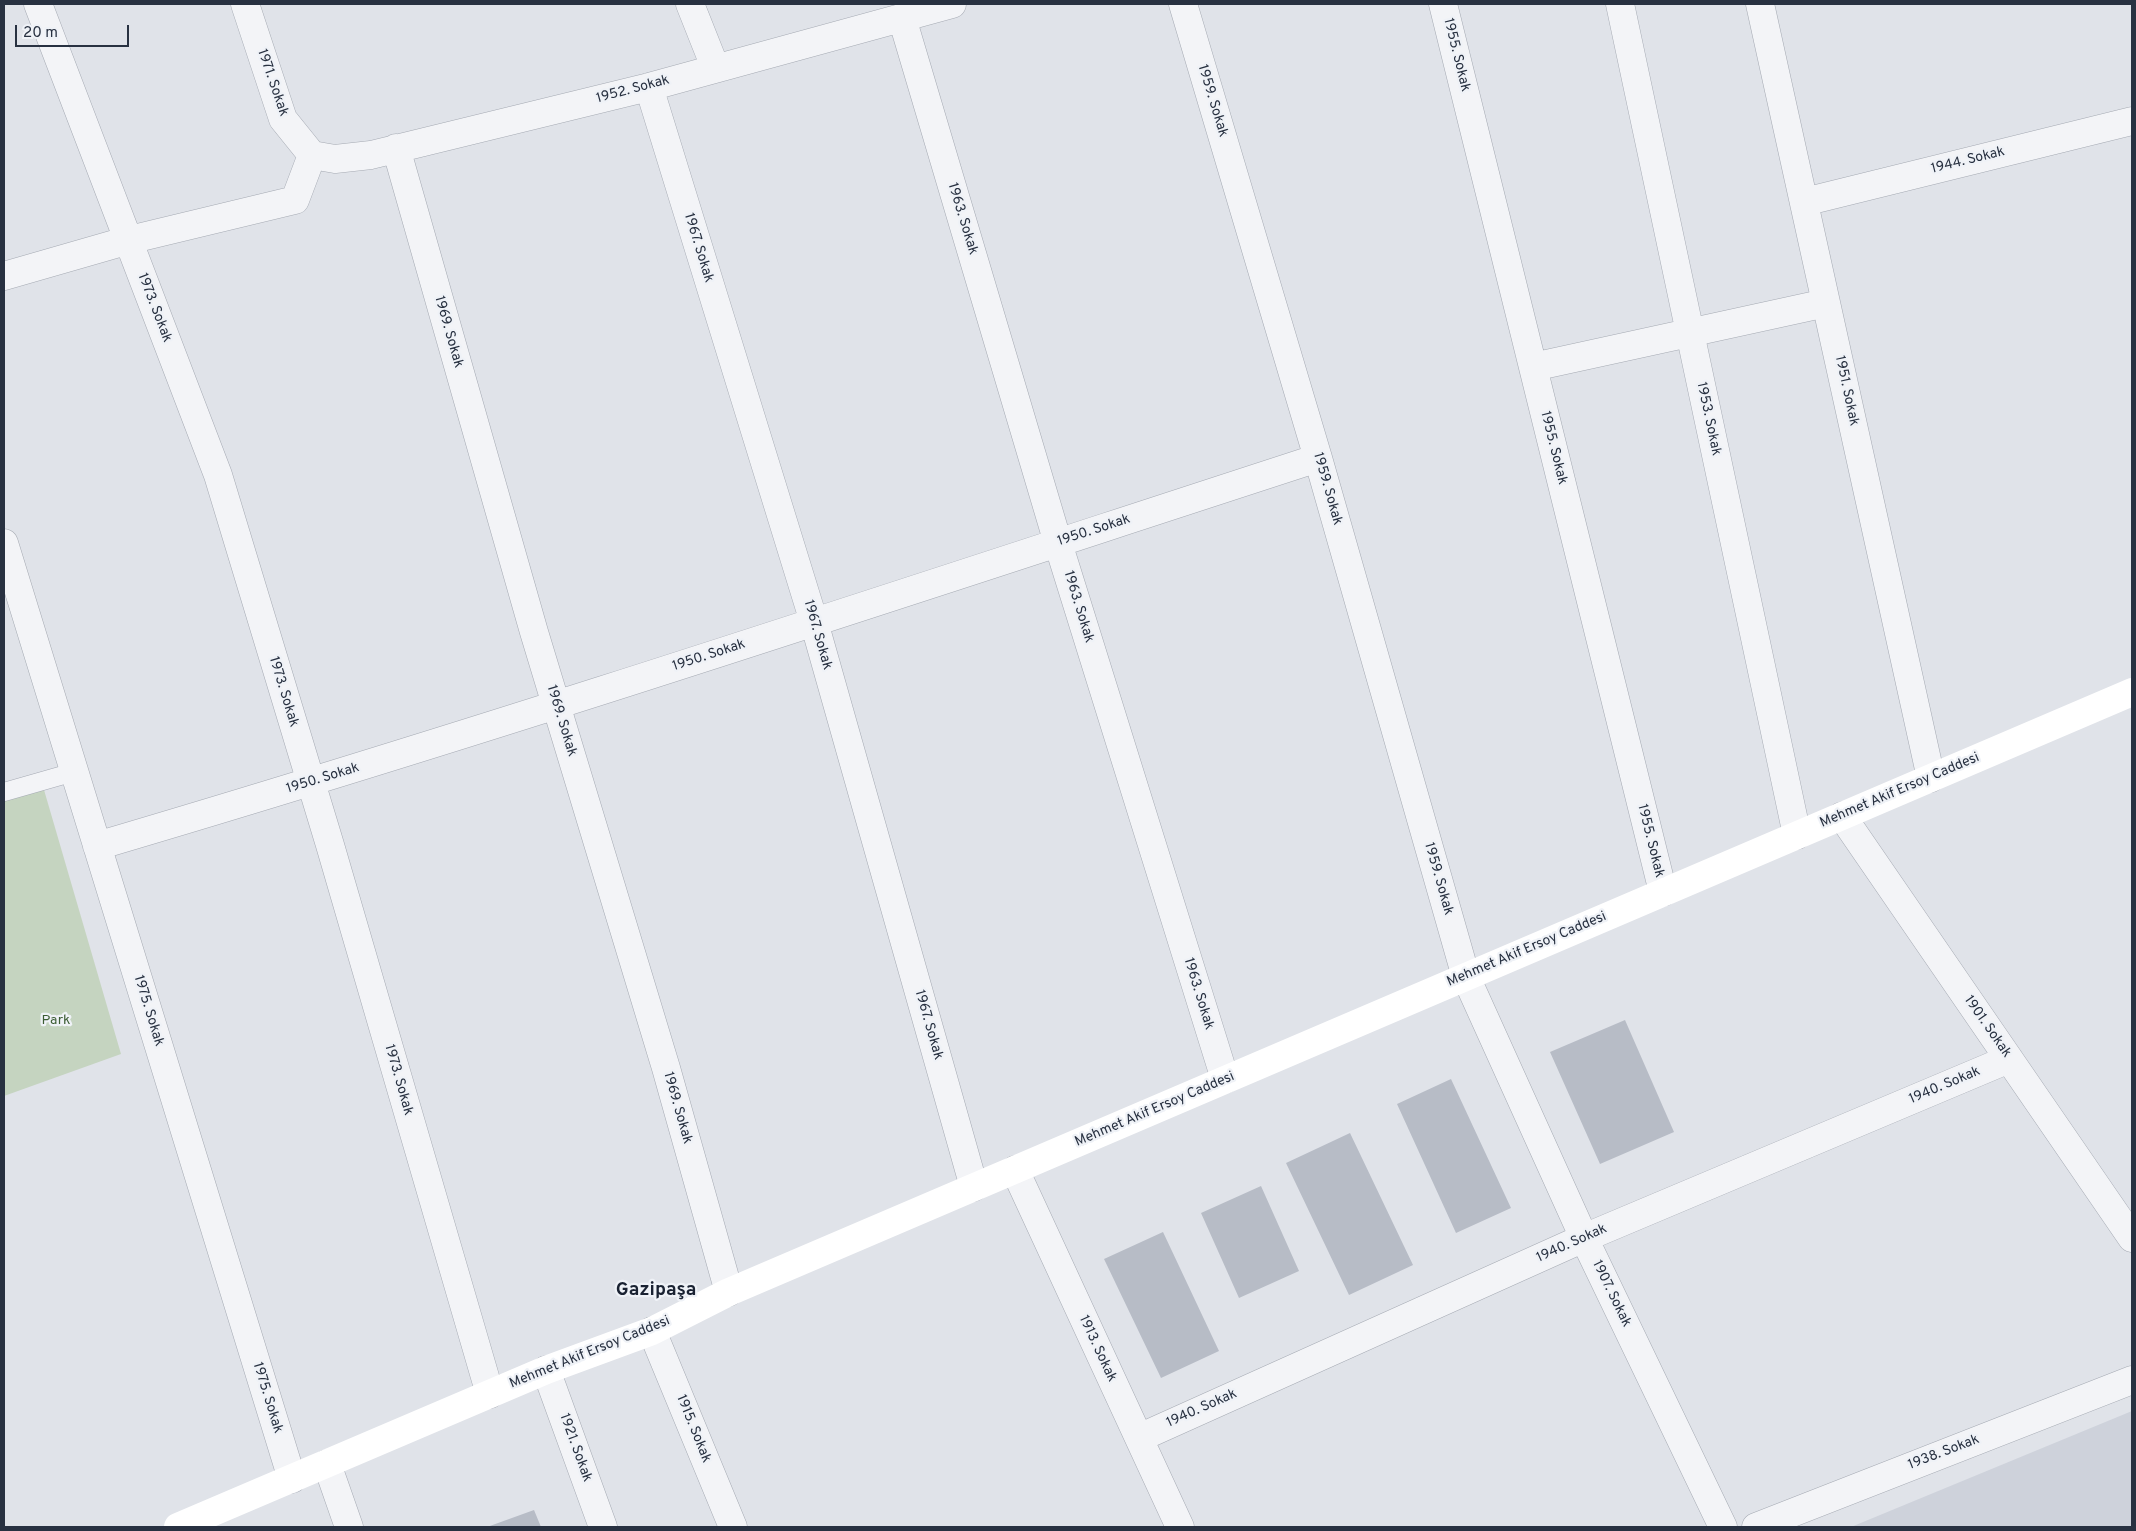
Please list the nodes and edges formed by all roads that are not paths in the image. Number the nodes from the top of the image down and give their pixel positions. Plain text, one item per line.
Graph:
1 (38, 4) edge
2 (245, 4) edge
3 (690, 4) edge
4 (952, 4) edge
5 (1183, 4) edge
6 (1443, 4) edge
7 (1620, 4) edge
8 (1760, 4) edge
9 (902, 18) junction
10 (715, 67) junction
11 (648, 86) junction
12 (2132, 121) edge
13 (396, 148) junction
14 (312, 155) junction
15 (1804, 202) junction
16 (129, 240) junction
17 (4, 276) edge
18 (1826, 303) junction
19 (1690, 333) junction
20 (1533, 367) junction
21 (1318, 458) junction
22 (4, 543) edge
23 (1058, 543) junction
24 (814, 622) junction
25 (2132, 692) edge
26 (556, 706) junction
27 (74, 772) junction
28 (1931, 778) junction
29 (311, 783) junction
30 (4, 792) edge
31 (1842, 816) junction
32 (1796, 835) junction
33 (97, 846) junction
34 (1663, 892) junction
35 (1466, 976) junction
36 (2010, 1060) junction
37 (1225, 1079) junction
38 (1015, 1170) junction
39 (974, 1187) junction
40 (1584, 1238) junction
41 (2132, 1238) edge
42 (729, 1292) junction
43 (652, 1331) junction
44 (546, 1370) junction
45 (2132, 1380) edge
46 (490, 1394) junction
47 (1139, 1438) junction
48 (326, 1464) junction
49 (292, 1479) junction
50 (178, 1527) edge
51 (349, 1527) edge
52 (603, 1527) edge
53 (733, 1527) edge
54 (1180, 1527) edge
55 (1723, 1527) edge
56 (1756, 1527) edge

1 - 16 street, 1973. Sokak
2 - 14 street, 1971. Sokak
3 - 10 street
4 - 9 street, 1952. Sokak
5 - 21 street, 1959. Sokak
6 - 20 street, 1955. Sokak
7 - 19 street, 1953. Sokak
8 - 15 street, 1951. Sokak
9 - 10 street, 1952. Sokak
9 - 23 street, 1963. Sokak
10 - 11 street, 1952. Sokak
11 - 13 street, 1952. Sokak
11 - 24 street, 1967. Sokak
12 - 15 street, 1944. Sokak
13 - 14 street, 1952. Sokak
13 - 26 street, 1969. Sokak
14 - 16 street
15 - 18 street, 1951. Sokak
16 - 17 street
16 - 29 street, 1973. Sokak
18 - 19 street
18 - 28 street, 1951. Sokak
19 - 20 street
19 - 32 street, 1953. Sokak
20 - 34 street, 1955. Sokak
21 - 23 street, 1950. Sokak
21 - 35 street, 1959. Sokak
22 - 27 street, 1975. Sokak
23 - 24 street, 1950. Sokak
23 - 37 street, 1963. Sokak
24 - 26 street, 1950. Sokak
24 - 39 street, 1967. Sokak
25 - 28 street, Mehmet Akif Ersoy Caddesi
26 - 29 street, 1950. Sokak
26 - 42 street, 1969. Sokak
27 - 30 lane
27 - 33 street, 1975. Sokak
28 - 31 street, Mehmet Akif Ersoy Caddesi
29 - 33 street, 1950. Sokak
29 - 46 street, 1973. Sokak
31 - 32 street, Mehmet Akif Ersoy Caddesi
31 - 36 street, 1901. Sokak
32 - 34 street, Mehmet Akif Ersoy Caddesi
33 - 49 street, 1975. Sokak
34 - 35 street, Mehmet Akif Ersoy Caddesi
35 - 37 street, Mehmet Akif Ersoy Caddesi
35 - 40 street, 1907. Sokak
36 - 40 street, 1940. Sokak
36 - 41 street, 1901. Sokak
37 - 38 street, Mehmet Akif Ersoy Caddesi
38 - 39 street, Mehmet Akif Ersoy Caddesi
38 - 47 street, 1913. Sokak
39 - 42 street, Mehmet Akif Ersoy Caddesi
40 - 47 street, 1940. Sokak
40 - 55 street, 1907. Sokak
42 - 43 street, Mehmet Akif Ersoy Caddesi
43 - 44 street, Mehmet Akif Ersoy Caddesi
43 - 53 street, 1915. Sokak
44 - 46 street, Mehmet Akif Ersoy Caddesi
44 - 52 street, 1921. Sokak
45 - 56 street, 1938. Sokak
46 - 48 street, Mehmet Akif Ersoy Caddesi
47 - 54 street, 1913. Sokak
48 - 49 street, Mehmet Akif Ersoy Caddesi
48 - 51 street
49 - 50 street, Mehmet Akif Ersoy Caddesi

